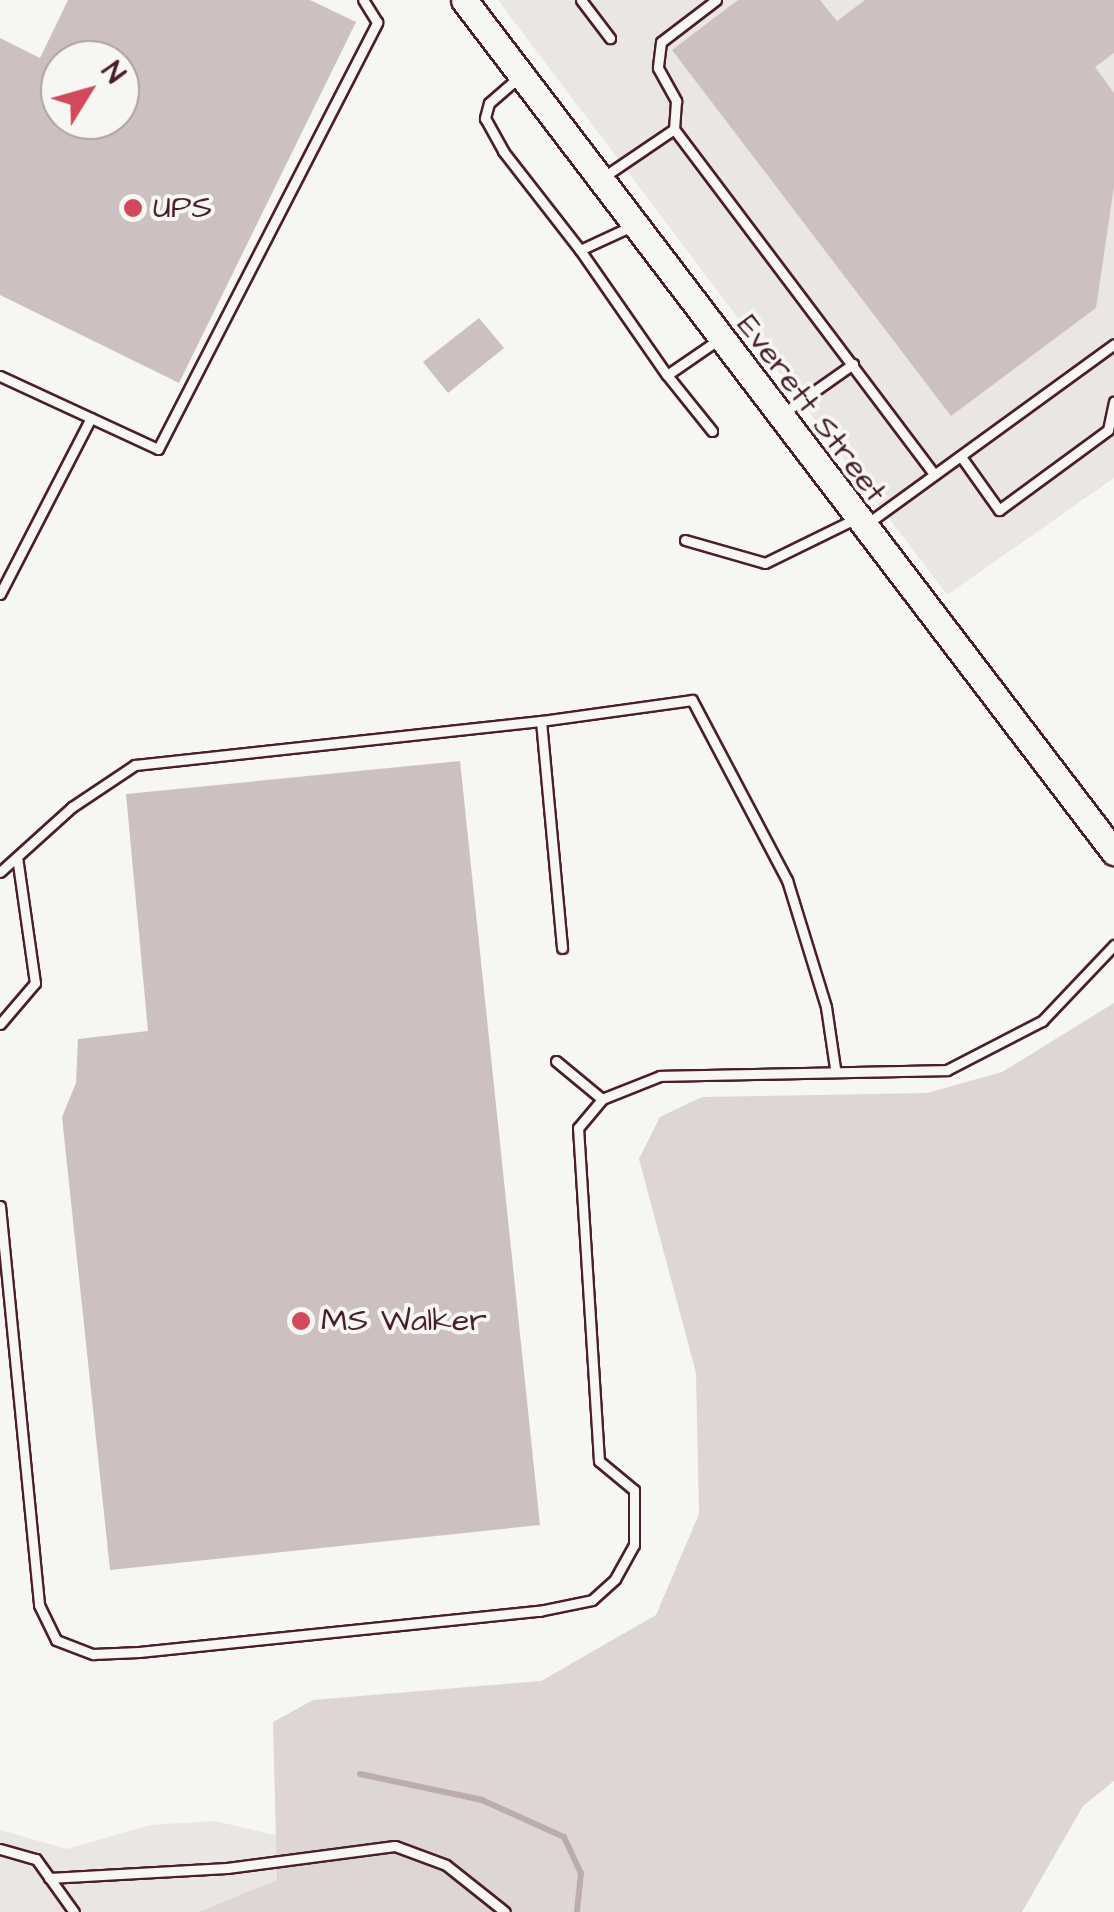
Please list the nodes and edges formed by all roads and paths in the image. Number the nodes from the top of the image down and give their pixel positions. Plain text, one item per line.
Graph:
1 (362, 0) edge
2 (464, 0) edge
3 (581, 0) edge
4 (716, 0) edge
5 (610, 38) dead end
6 (519, 77) junction
7 (674, 129) junction
8 (598, 181) junction
9 (632, 226) junction
10 (580, 250) junction
11 (718, 340) junction
12 (1114, 344) edge
13 (853, 364) junction
14 (668, 375) junction
15 (0, 376) edge
16 (1114, 402) edge
17 (777, 417) junction
18 (92, 418) junction
19 (712, 432) dead end
20 (962, 458) junction
21 (934, 474) junction
22 (858, 523) junction
23 (684, 540) dead end
24 (1, 590) edge
25 (541, 721) junction
26 (1114, 852) edge
27 (17, 857) junction
28 (0, 872) edge
29 (1114, 945) edge
30 (562, 948) dead end
31 (0, 1024) edge
32 (556, 1061) dead end
33 (835, 1068) junction
34 (602, 1099) junction
35 (0, 1206) edge
36 (0, 1300) edge
37 (10, 1310) junction
38 (0, 1849) edge
39 (50, 1878) junction
40 (74, 1912) edge
41 (505, 1912) edge

1 - 18 lane
2 - 6 street, Everett Street
3 - 5 lane
4 - 7 lane
6 - 8 street, Everett Street
6 - 10 lane
7 - 8 lane
7 - 13 lane
8 - 9 street, Everett Street
9 - 10 lane
9 - 11 street, Everett Street
10 - 14 lane
11 - 14 lane
11 - 17 street, Everett Street
12 - 20 lane
13 - 17 lane
13 - 21 lane
14 - 19 lane
15 - 18 lane
16 - 20 lane
17 - 22 street, Everett Street
18 - 24 lane
20 - 21 lane
21 - 22 lane
22 - 23 lane
22 - 26 street, Everett Street
25 - 27 lane
25 - 30 lane
25 - 33 lane
27 - 28 lane
27 - 31 lane
29 - 33 lane
32 - 34 lane
33 - 34 lane
34 - 37 lane
35 - 37 lane
36 - 37 lane
38 - 39 lane
39 - 40 lane
39 - 41 lane

